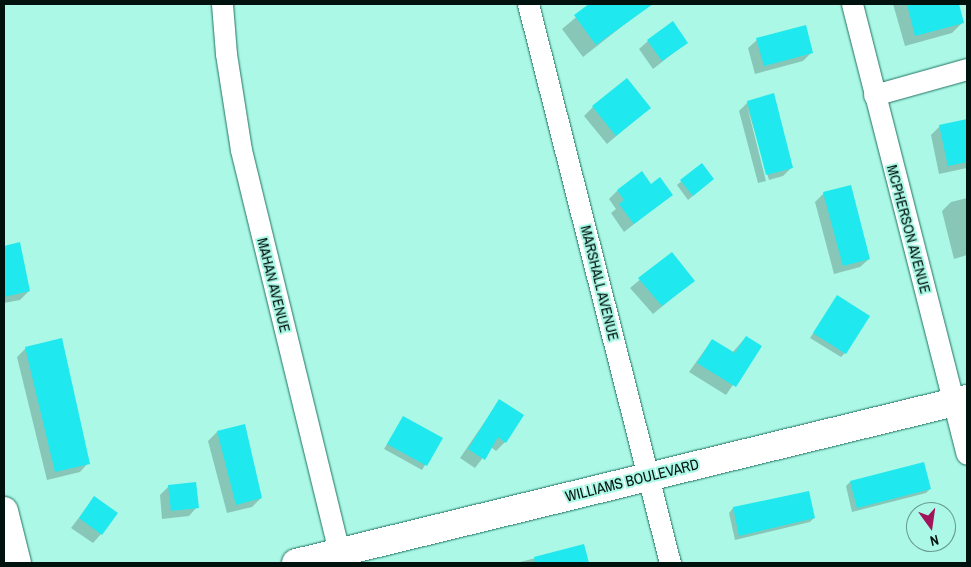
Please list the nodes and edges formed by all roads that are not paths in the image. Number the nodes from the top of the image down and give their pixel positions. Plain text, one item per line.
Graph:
1 (222, 4) edge
2 (528, 4) edge
3 (852, 4) edge
4 (967, 69) edge
5 (874, 95) junction
6 (961, 401) edge
7 (967, 454) edge
8 (649, 476) junction
9 (4, 511) edge
10 (340, 558) edge
11 (17, 563) edge
12 (296, 563) edge
13 (670, 563) edge

1 - 10 street, MAHAN AVENUE
2 - 8 street, MARSHALL AVENUE
3 - 5 street, MCPHERSON AVENUE
4 - 5 street
5 - 6 street, MCPHERSON AVENUE
6 - 7 street, MCPHERSON AVENUE
6 - 8 street, WILLIAMS BOULEVARD
8 - 10 street, WILLIAMS BOULEVARD
8 - 13 street, MARSHALL AVENUE
9 - 11 street
10 - 12 street, WILLIAMS BOULEVARD

